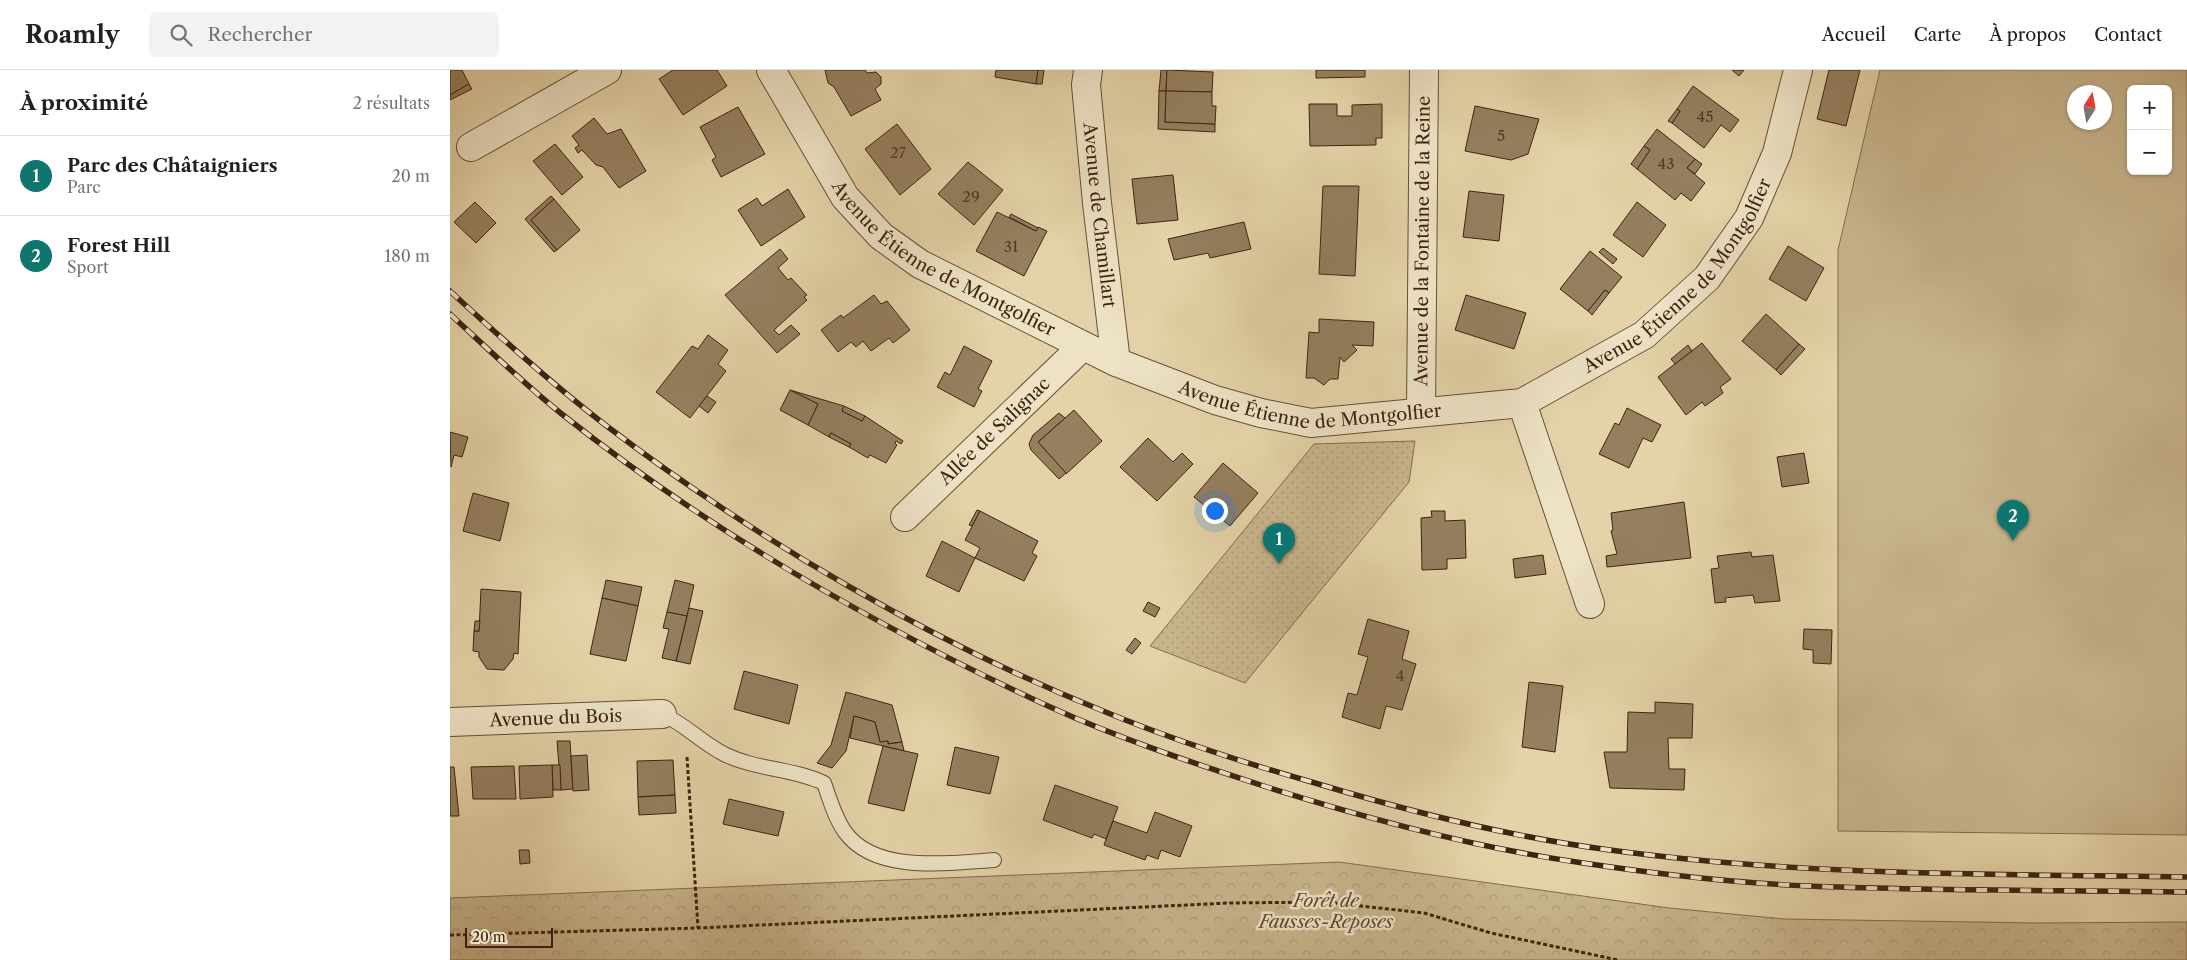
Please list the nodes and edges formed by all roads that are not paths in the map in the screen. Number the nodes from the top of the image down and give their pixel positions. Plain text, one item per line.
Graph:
1 (607, 70) edge
2 (771, 70) edge
3 (1088, 70) edge
4 (1424, 70) edge
5 (1798, 70) edge
6 (471, 147) dead end
7 (1083, 346) junction
8 (1116, 362) junction
9 (1522, 403) junction
10 (1420, 412) junction
11 (905, 516) dead end
12 (1590, 604) dead end
13 (673, 720) joint
14 (450, 722) edge
15 (994, 860) dead end

1 - 6 street
2 - 7 street, Avenue Étienne de Montgolfier
3 - 8 street, Avenue de Chamillart
4 - 10 street, Avenue de la Fontaine de la Reine
5 - 9 street, Avenue Étienne de Montgolfier
7 - 8 street, Avenue Étienne de Montgolfier
7 - 11 street, Allée de Salignac
8 - 10 street, Avenue Étienne de Montgolfier
9 - 10 street, Avenue Étienne de Montgolfier
9 - 12 street
13 - 14 street, Avenue du Bois
13 - 15 lane

